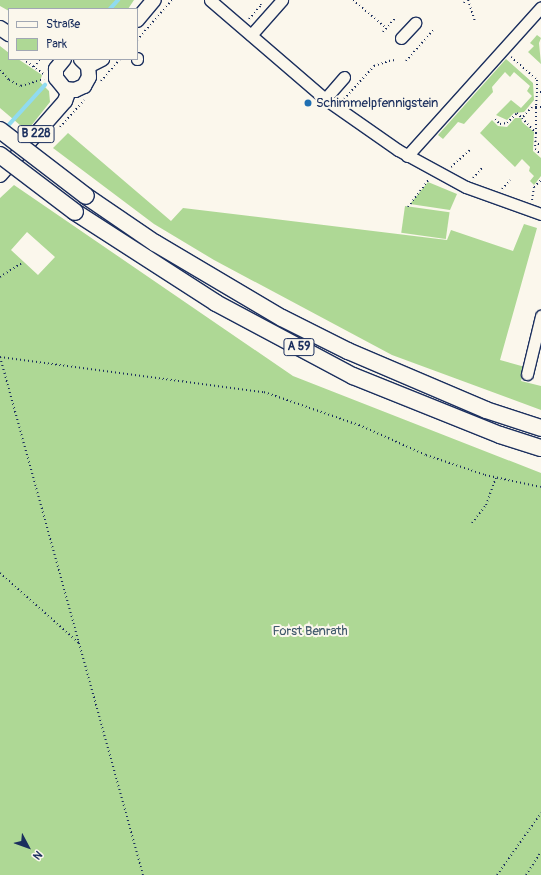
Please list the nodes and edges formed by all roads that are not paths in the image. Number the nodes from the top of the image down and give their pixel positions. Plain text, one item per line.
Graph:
1 (154, 0) edge
2 (210, 0) edge
3 (282, 0) edge
4 (541, 7) edge
5 (138, 19) edge
6 (415, 23) dead end
7 (251, 35) junction
8 (401, 38) dead end
9 (98, 60) edge
10 (57, 61) edge
11 (84, 63) edge
12 (344, 77) dead end
13 (69, 90) junction
14 (325, 99) junction
15 (0, 130) edge
16 (0, 155) edge
17 (407, 156) junction
18 (0, 175) edge
19 (541, 214) edge
20 (541, 316) edge
21 (527, 374) dead end
22 (541, 428) edge
23 (541, 448) edge

1 - 5 main road
2 - 7 street
3 - 7 street
4 - 17 street
6 - 8 street
7 - 14 street
9 - 11 main road
10 - 13 main road
11 - 13 main road
12 - 14 street
13 - 18 main road, B 228
14 - 17 street
15 - 22 highway, A 59, bridge
16 - 23 highway, A 59, bridge
17 - 19 street
20 - 21 street

